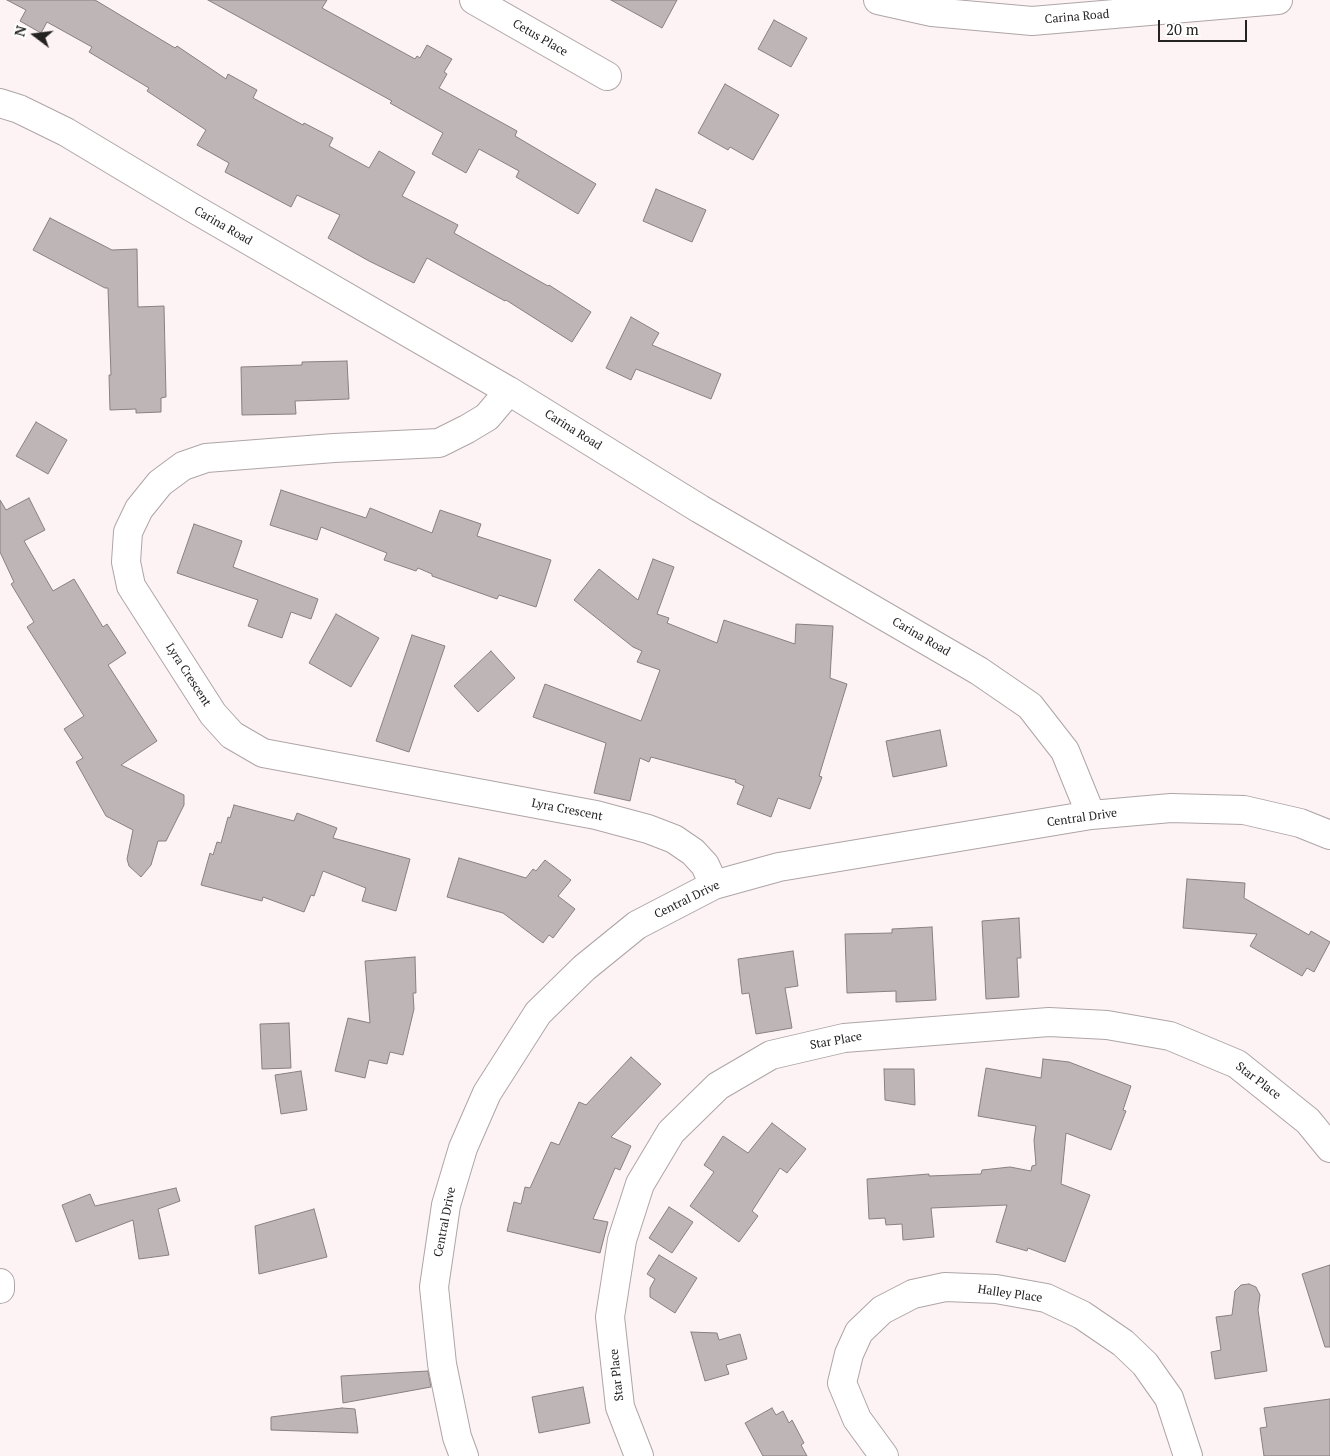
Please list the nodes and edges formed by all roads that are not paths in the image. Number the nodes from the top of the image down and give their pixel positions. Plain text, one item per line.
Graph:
1 (474, 0) edge
2 (878, 0) edge
3 (1278, 0) edge
4 (607, 76) dead end
5 (0, 103) edge
6 (509, 391) junction
7 (1091, 816) junction
8 (1330, 835) edge
9 (714, 885) junction
10 (1330, 1148) edge
11 (0, 1283) edge
12 (0, 1289) edge
13 (464, 1456) edge
14 (639, 1456) edge
15 (884, 1456) edge
16 (1188, 1456) edge

1 - 4 street, Cetus Place
2 - 3 street, Carina Road
5 - 6 street, Carina Road
6 - 7 street, Carina Road
6 - 9 street, Lyra Crescent
7 - 8 street, Central Drive
7 - 9 street, Central Drive
9 - 13 street, Central Drive
10 - 14 street, Star Place
11 - 12 street
15 - 16 street, Halley Place

